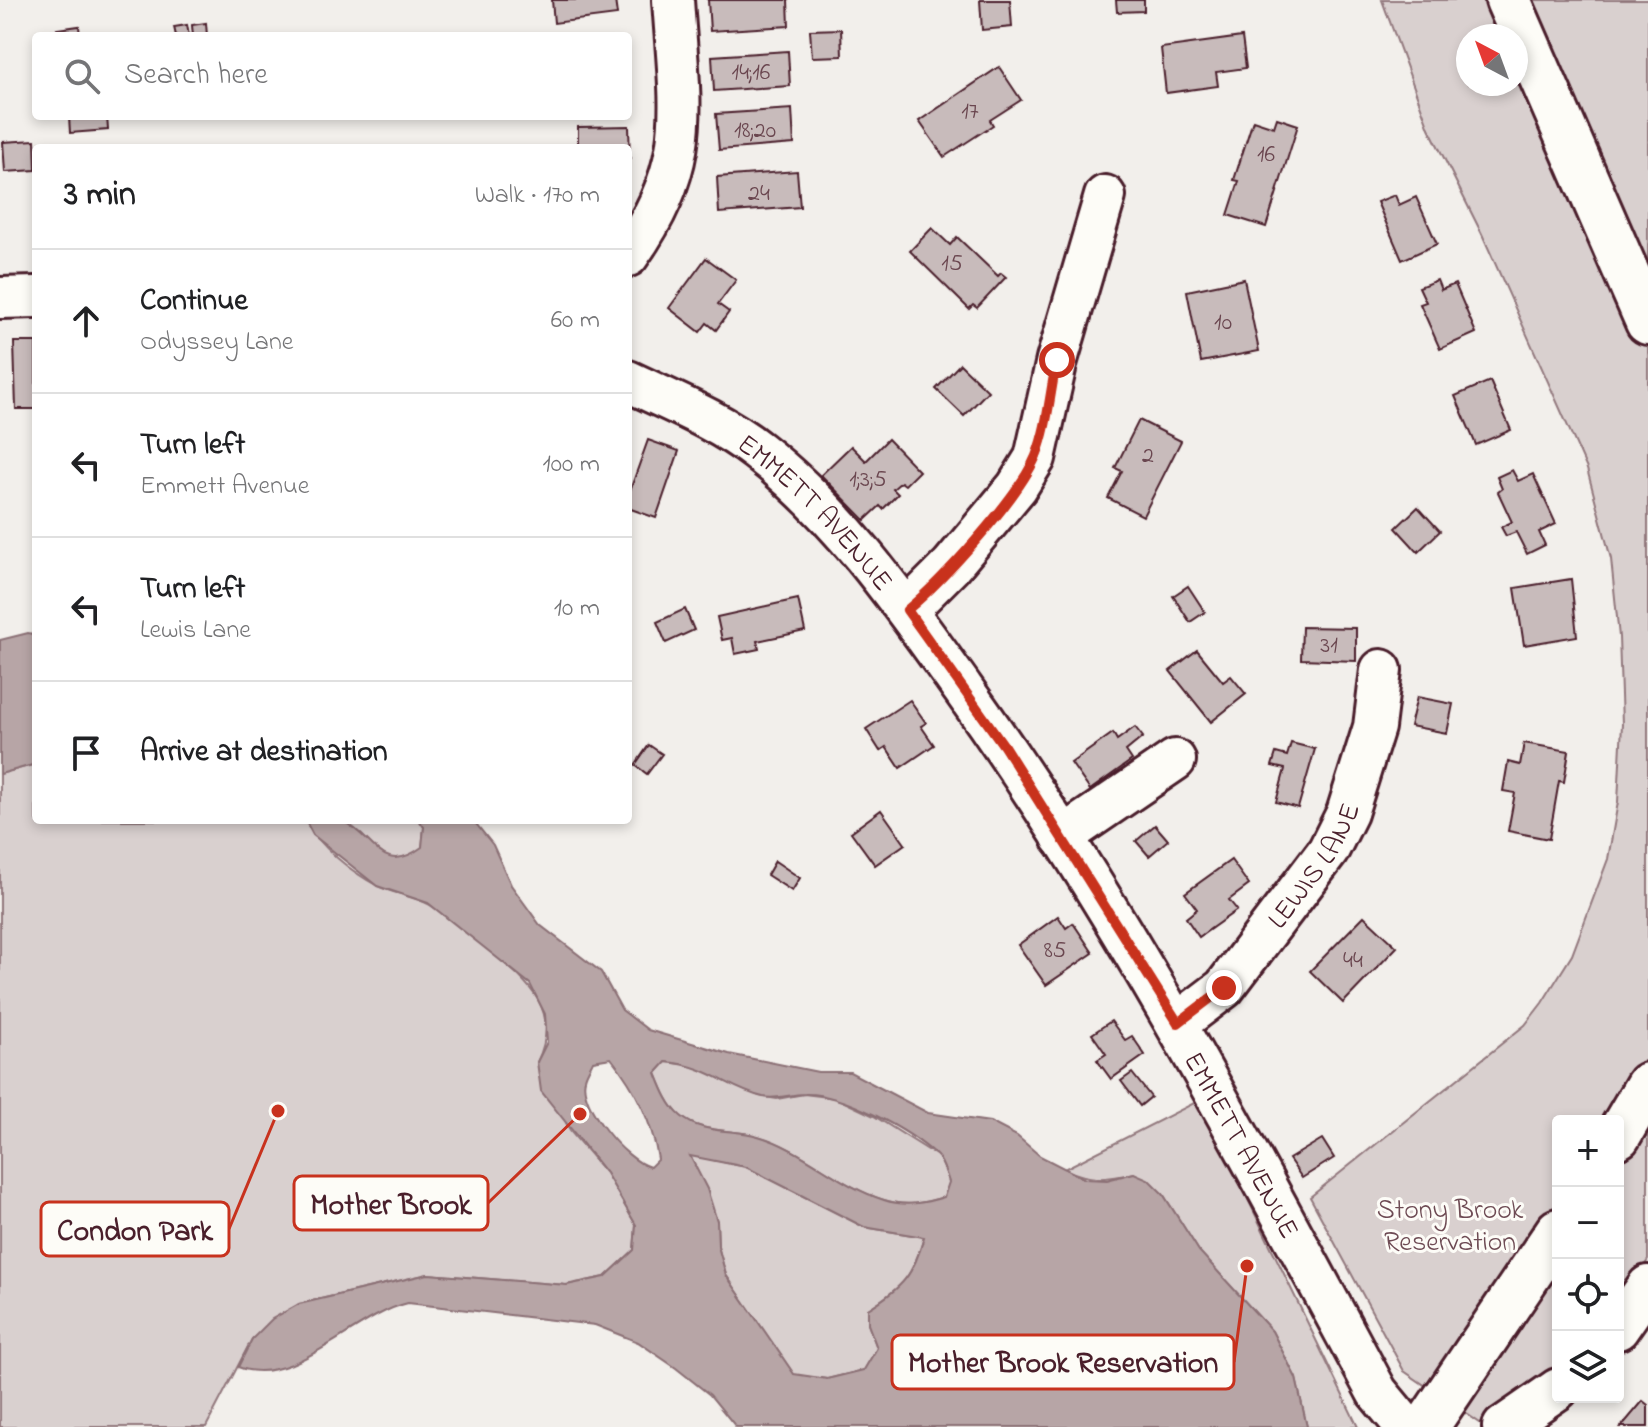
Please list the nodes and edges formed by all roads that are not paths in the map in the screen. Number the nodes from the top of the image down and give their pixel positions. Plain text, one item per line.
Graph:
1 (673, 0) edge
2 (1508, 0) edge
3 (1105, 196) dead end
4 (632, 250) edge
5 (32, 297) edge
6 (0, 298) edge
7 (1648, 322) edge
8 (632, 383) edge
9 (907, 610) junction
10 (1381, 670) dead end
11 (1175, 760) dead end
12 (1062, 837) junction
13 (1178, 1023) junction
14 (1552, 1240) edge
15 (1648, 1286) edge
16 (1624, 1320) edge
17 (1552, 1393) edge
18 (1406, 1427) edge
19 (1426, 1427) edge
20 (1503, 1427) edge

1 - 4 street
2 - 7 main road
3 - 9 street
5 - 6 street
8 - 9 street, EMMETT AVENUE
9 - 12 street, EMMETT AVENUE
10 - 13 street, LEWIS LANE
11 - 12 street
12 - 13 street, EMMETT AVENUE
13 - 18 street, EMMETT AVENUE
14 - 19 main road
15 - 16 street
17 - 20 street

